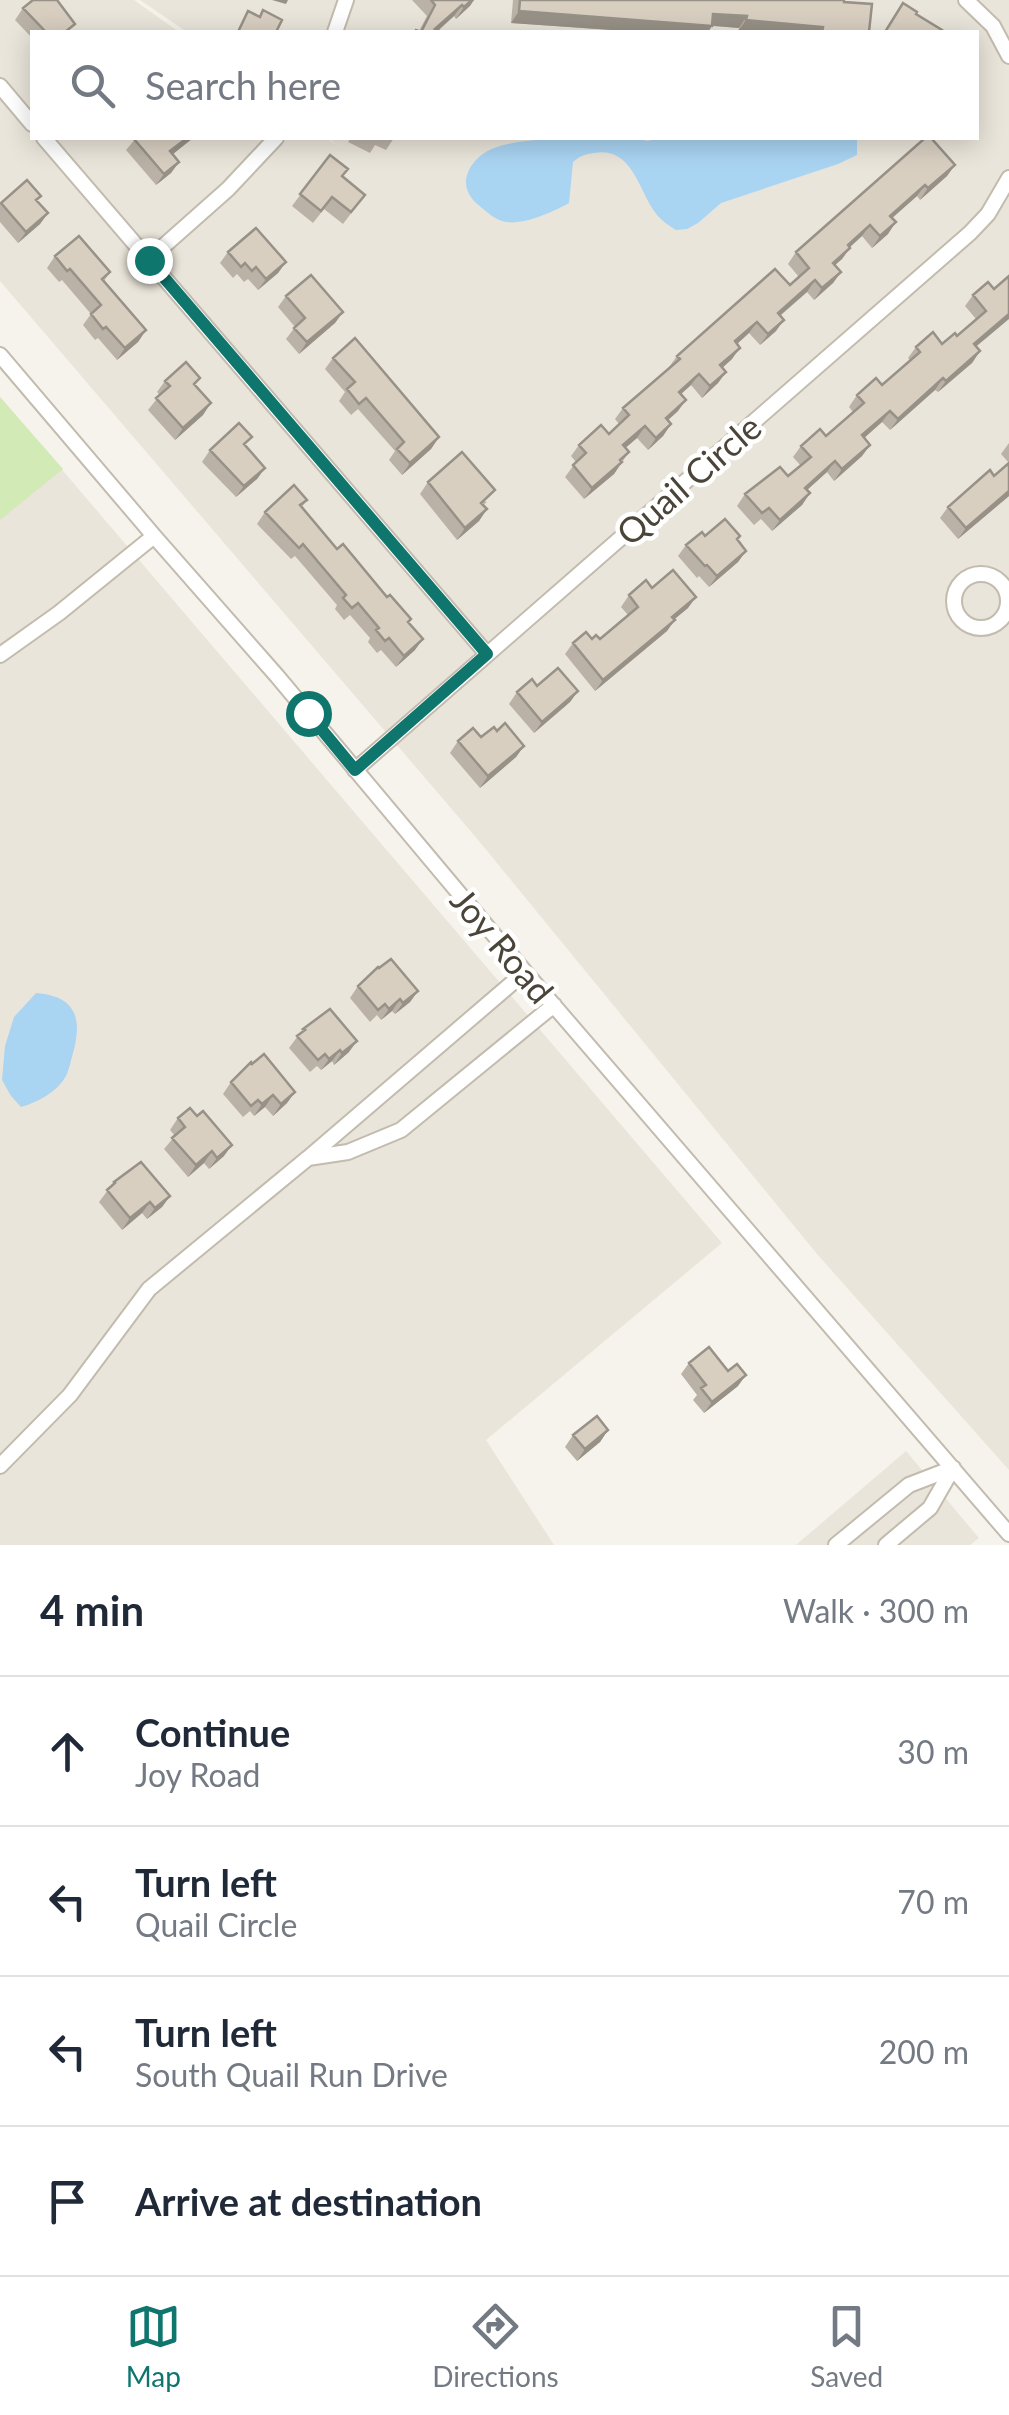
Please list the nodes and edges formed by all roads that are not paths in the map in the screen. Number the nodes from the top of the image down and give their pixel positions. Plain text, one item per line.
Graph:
1 (346, 0) edge
2 (966, 0) edge
3 (336, 30) edge
4 (1009, 56) edge
5 (0, 86) edge
6 (30, 122) edge
7 (46, 140) edge
8 (274, 140) edge
9 (1009, 178) edge
10 (149, 260) junction
11 (0, 355) edge
12 (154, 536) junction
13 (487, 654) junction
14 (0, 655) edge
15 (355, 770) junction
16 (525, 972) junction
17 (554, 1005) junction
18 (308, 1158) junction
19 (0, 1466) edge
20 (953, 1468) junction
21 (1009, 1534) edge
22 (836, 1545) edge
23 (886, 1545) edge

1 - 3 street
2 - 4 street
5 - 6 street
7 - 10 street
8 - 10 street
9 - 13 street, Quail Circle
10 - 13 street
11 - 12 street, Joy Road
12 - 14 street
12 - 15 street, Joy Road
13 - 15 street, Quail Circle
15 - 16 street, Joy Road
16 - 17 street, Joy Road
16 - 18 street
17 - 18 street
17 - 20 street, Joy Road
18 - 19 street
20 - 21 street, Joy Road
20 - 22 street
20 - 23 street

